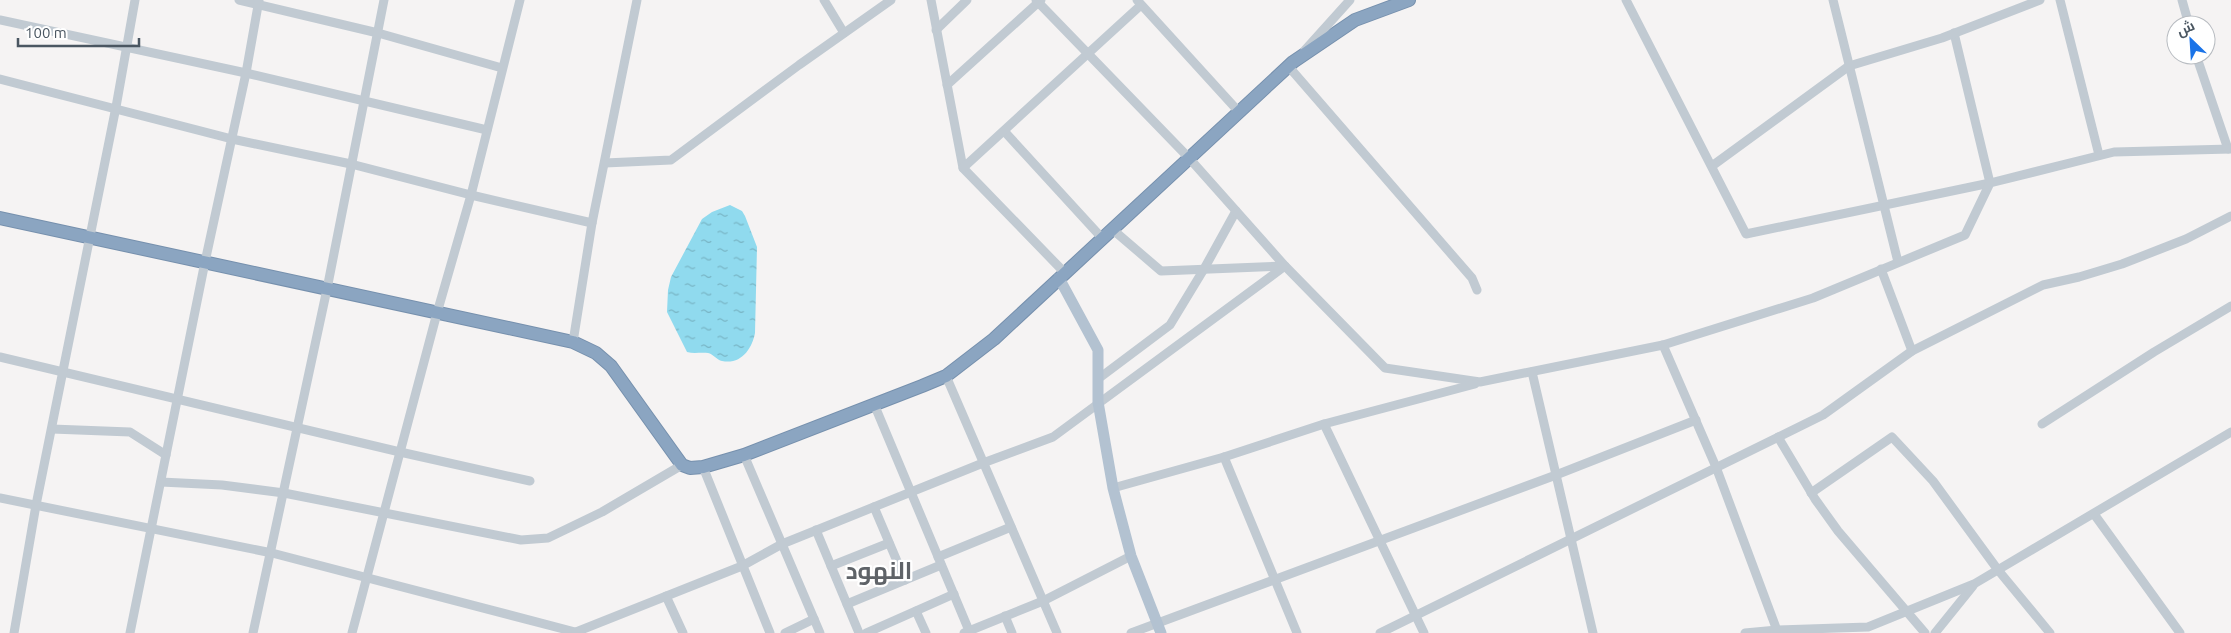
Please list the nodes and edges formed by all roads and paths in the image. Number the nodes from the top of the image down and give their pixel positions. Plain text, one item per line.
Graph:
1 (135, 0) edge
2 (239, 0) edge
3 (384, 0) edge
4 (520, 0) edge
5 (637, 0) edge
6 (824, 0) edge
7 (891, 0) edge
8 (930, 0) edge
9 (967, 0) edge
10 (1350, 0) edge
11 (1408, 0) edge
12 (1626, 0) edge
13 (1833, 0) edge
14 (2040, 0) edge
15 (2060, 0) edge
16 (2182, 0) edge
17 (1038, 1) edge
18 (1139, 2) edge
19 (258, 3) edge
20 (2186, 15) edge
21 (0, 20) edge
22 (936, 30) junction
23 (378, 33) junction
24 (844, 33) junction
25 (1954, 33) junction
26 (125, 48) junction
27 (1088, 54) junction
28 (1291, 64) junction
29 (2200, 65) edge
30 (1849, 66) junction
31 (502, 68) junction
32 (246, 74) junction
33 (0, 79) edge
34 (947, 85) junction
35 (364, 100) junction
36 (116, 107) junction
37 (1239, 112) junction
38 (487, 130) junction
39 (1004, 131) junction
40 (232, 139) junction
41 (2230, 149) edge
42 (2099, 155) junction
43 (1189, 158) junction
44 (605, 163) junction
45 (351, 164) junction
46 (1712, 166) junction
47 (963, 168) junction
48 (1990, 183) junction
49 (471, 195) junction
50 (1884, 204) junction
51 (1236, 211) junction
52 (2231, 216) edge
53 (0, 218) edge
54 (592, 223) junction
55 (1112, 228) junction
56 (89, 236) junction
57 (1102, 238) junction
58 (205, 262) junction
59 (1898, 262) junction
60 (1285, 266) junction
61 (1881, 269) junction
62 (1204, 270) junction
63 (1061, 275) junction
64 (327, 289) junction
65 (1476, 290) dead end
66 (2231, 306) edge
67 (437, 313) junction
68 (573, 342) junction
69 (1663, 344) junction
70 (1912, 351) junction
71 (0, 357) edge
72 (1532, 372) junction
73 (63, 373) junction
74 (946, 376) junction
75 (1098, 379) junction
76 (1480, 382) junction
77 (177, 399) junction
78 (1098, 402) junction
79 (874, 404) junction
80 (1696, 420) junction
81 (1324, 424) junction
82 (2042, 424) dead end
83 (297, 427) junction
84 (52, 429) junction
85 (2231, 432) edge
86 (1778, 437) junction
87 (400, 452) junction
88 (744, 454) junction
89 (166, 455) junction
90 (1224, 457) junction
91 (983, 463) junction
92 (682, 465) junction
93 (703, 467) junction
94 (1716, 467) junction
95 (1556, 475) junction
96 (530, 480) dead end
97 (161, 482) junction
98 (1113, 488) junction
99 (910, 492) junction
100 (284, 493) junction
101 (1811, 493) junction
102 (0, 498) edge
103 (36, 505) junction
104 (874, 507) junction
105 (383, 512) junction
106 (2094, 514) junction
107 (1011, 528) junction
108 (152, 529) junction
109 (816, 530) junction
110 (1571, 538) junction
111 (1379, 540) junction
112 (889, 543) junction
113 (782, 544) junction
114 (272, 553) junction
115 (1131, 556) junction
116 (939, 561) junction
117 (742, 566) junction
118 (831, 566) junction
119 (1998, 570) junction
120 (366, 578) junction
121 (905, 580) junction
122 (1275, 580) junction
123 (1974, 584) junction
124 (954, 594) junction
125 (666, 596) junction
126 (1043, 601) junction
127 (847, 604) junction
128 (916, 610) junction
129 (1905, 612) junction
130 (1005, 616) junction
131 (1415, 616) junction
132 (814, 619) junction
133 (1159, 628) edge
134 (1839, 630) edge
135 (1778, 631) edge
136 (578, 632) edge
137 (968, 632) edge
138 (14, 633) edge
139 (130, 633) edge
140 (253, 633) edge
141 (352, 633) edge
142 (683, 633) edge
143 (770, 633) edge
144 (785, 633) edge
145 (820, 633) edge
146 (859, 633) edge
147 (866, 633) edge
148 (926, 633) edge
149 (1012, 633) edge
150 (1057, 633) edge
151 (1131, 633) edge
152 (1297, 633) edge
153 (1380, 633) edge
154 (1424, 633) edge
155 (1593, 633) edge
156 (1745, 633) edge
157 (1925, 633) edge
158 (1935, 633) edge
159 (2050, 633) edge
160 (2180, 633) edge

1 - 26 street
2 - 19 street
3 - 23 street
4 - 31 street
5 - 44 street
6 - 24 street
7 - 24 street
8 - 22 street
9 - 22 street
10 - 28 street
11 - 28 highway
12 - 46 street
13 - 30 street
14 - 25 street
15 - 42 street
16 - 20 street
17 - 27 street
17 - 34 street
18 - 27 street
18 - 37 street
19 - 23 street
19 - 32 street
21 - 26 street
22 - 34 street
23 - 31 street
23 - 35 street
24 - 44 street
25 - 30 street
25 - 48 street
26 - 32 street
26 - 36 street
27 - 39 street
27 - 43 street
28 - 37 highway
28 - 65 street
29 - 41 street
30 - 46 street
30 - 50 street
31 - 38 street
32 - 35 street
32 - 40 street
33 - 36 street
34 - 47 street
35 - 38 street
35 - 45 street
36 - 40 street
36 - 56 street
37 - 43 highway
38 - 49 street
39 - 47 street
39 - 57 street
40 - 45 street
40 - 58 street
41 - 42 street
42 - 48 street
43 - 51 street
43 - 55 highway
44 - 54 street
45 - 49 street
45 - 64 street
46 - 50 street
47 - 63 street
48 - 50 street
48 - 59 street
49 - 54 street
49 - 67 street
50 - 59 street
51 - 60 street
51 - 62 street
52 - 70 street
53 - 56 highway
54 - 68 street
55 - 57 highway
55 - 62 street
56 - 58 highway
56 - 73 street
57 - 63 highway
58 - 64 highway
58 - 77 street
59 - 61 street
60 - 62 street
60 - 76 street
60 - 78 street
61 - 69 street
61 - 70 street
62 - 75 street
63 - 74 highway
63 - 75 main road
64 - 67 highway
64 - 83 street
66 - 82 street
67 - 68 highway
67 - 87 street
68 - 92 highway
69 - 72 street
69 - 80 street
70 - 86 street
71 - 73 street
72 - 76 street
72 - 95 street
73 - 77 street
73 - 84 street
74 - 79 highway
74 - 91 street
75 - 78 main road
76 - 81 street
77 - 83 street
77 - 89 street
78 - 91 street
78 - 98 main road
79 - 88 highway
79 - 99 street
80 - 94 street
80 - 95 street
81 - 90 street
81 - 111 street
83 - 87 street
83 - 100 street
84 - 89 street
84 - 103 street
85 - 106 street
86 - 94 street
86 - 101 street
87 - 96 street
87 - 105 street
88 - 93 highway
88 - 113 street
89 - 97 street
90 - 98 street
90 - 122 street
91 - 99 street
91 - 107 street
92 - 93 highway
92 - 105 street
93 - 117 street
94 - 110 street
94 - 135 street
95 - 110 street
95 - 111 street
97 - 100 street
97 - 108 street
98 - 115 main road
99 - 104 street
99 - 116 street
100 - 105 street
100 - 114 street
101 - 119 street
101 - 129 street
102 - 103 street
103 - 108 street
103 - 138 street
104 - 109 street
104 - 112 street
105 - 120 street
106 - 119 street
106 - 160 street
107 - 116 street
107 - 126 street
108 - 114 street
108 - 139 street
109 - 113 street
109 - 118 street
110 - 131 street
110 - 155 street
111 - 122 street
111 - 131 street
112 - 118 street
112 - 121 street
113 - 117 street
113 - 132 street
114 - 120 street
114 - 140 street
115 - 126 street
115 - 133 main road
116 - 121 street
116 - 124 street
117 - 125 street
117 - 143 street
118 - 127 street
119 - 123 street
119 - 159 street
120 - 136 street
120 - 141 street
121 - 127 street
122 - 133 street
122 - 152 street
123 - 129 street
123 - 158 street
124 - 128 street
124 - 137 street
125 - 136 street
125 - 142 street
126 - 130 street
126 - 150 street
127 - 146 street
128 - 147 street
128 - 148 street
129 - 134 street
129 - 157 street
130 - 137 street
130 - 149 street
131 - 153 street
131 - 154 street
132 - 144 street
132 - 145 street
133 - 151 street
134 - 135 street
135 - 156 street

